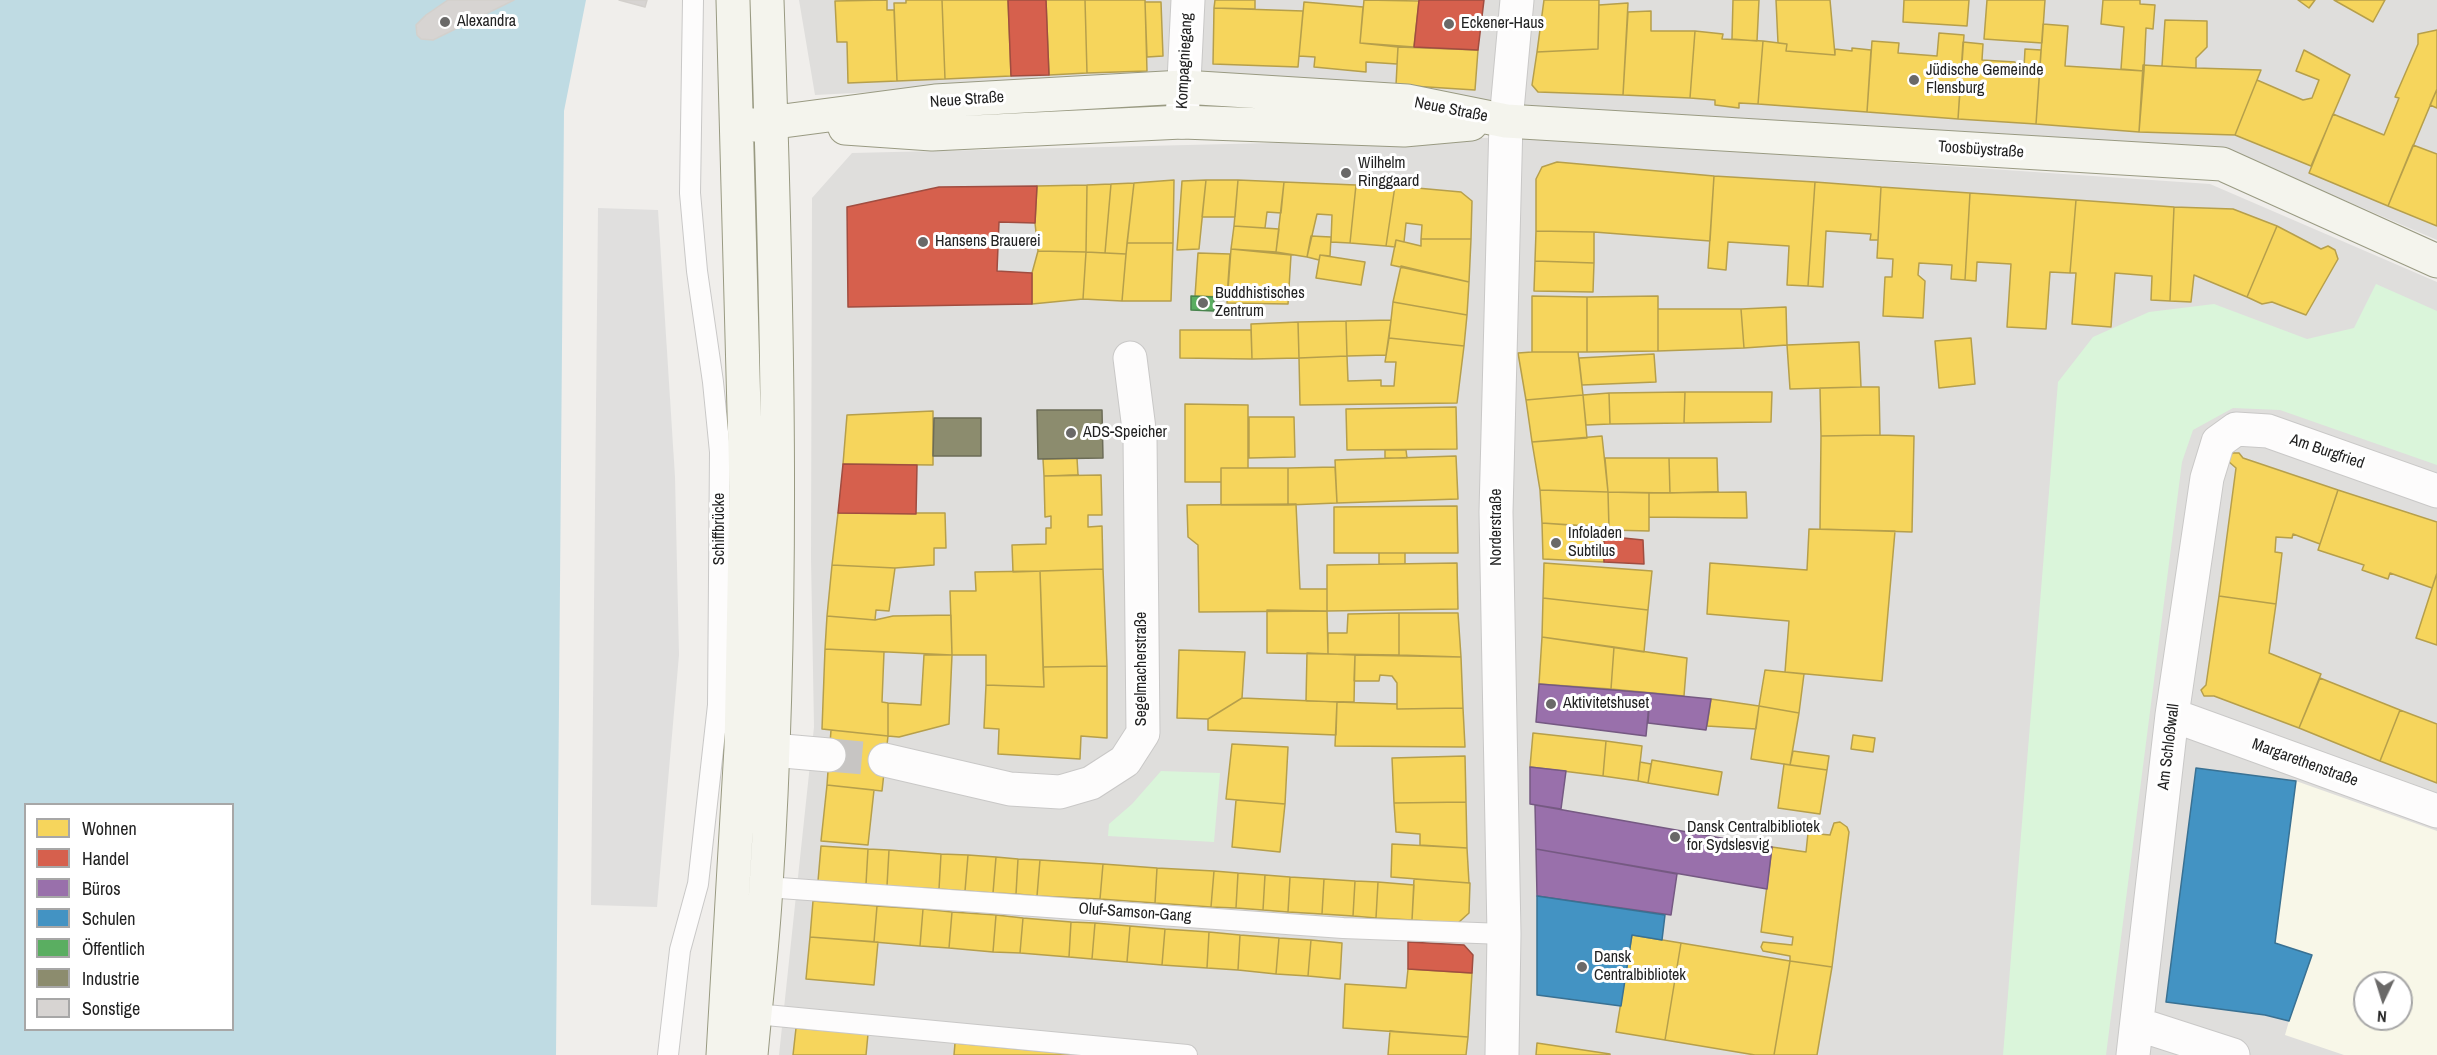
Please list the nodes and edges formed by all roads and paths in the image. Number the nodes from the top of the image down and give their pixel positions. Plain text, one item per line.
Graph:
1 (693, 0) edge
2 (733, 0) edge
3 (767, 0) edge
4 (1188, 0) edge
5 (1517, 0) edge
6 (1183, 87) junction
7 (1506, 121) junction
8 (1182, 122) junction
9 (771, 124) junction
10 (738, 127) junction
11 (2437, 261) edge
12 (1130, 358) dead end
13 (2218, 442) joint
14 (2437, 490) edge
15 (2172, 715) junction
16 (772, 750) junction
17 (829, 755) tunnel mouth
18 (885, 760) tunnel mouth
19 (2437, 812) edge
20 (766, 887) junction
21 (1504, 934) junction
22 (740, 1012) junction
23 (2135, 1040) edge
24 (668, 1055) edge
25 (723, 1055) edge
26 (751, 1055) edge
27 (1187, 1055) edge
28 (1502, 1055) edge
29 (2233, 1055) edge

1 - 24 lane, Schiffbrücke
2 - 10 main road, Schiffbrücke
3 - 9 main road, Schiffbrücke
4 - 6 street, Kompagniegang
5 - 7 street, Norderstraße
6 - 7 main road, Neue Straße
6 - 8 street, Kompagniegang
6 - 9 main road, Neue Straße
7 - 8 main road, Neue Straße
7 - 11 main road, Toosbüystraße
7 - 21 street, Norderstraße
8 - 9 main road, Neue Straße
9 - 10 main road, Neue Straße
9 - 16 main road, Schiffbrücke
10 - 22 main road, Schiffbrücke
12 - 18 street, Segelmacherstraße
13 - 14 street, Am Burgfried
13 - 15 street, Am Schloßwall
15 - 19 street, Margarethenstraße
15 - 23 street, Am Schloßwall
16 - 17 street
16 - 20 main road, Schiffbrücke
20 - 21 lane, Oluf-Samson-Gang
20 - 22 main road, Schiffbrücke
21 - 28 street, Norderstraße
22 - 25 main road, Schiffbrücke
22 - 26 main road, Schiffbrücke
22 - 27 lane
23 - 29 street

